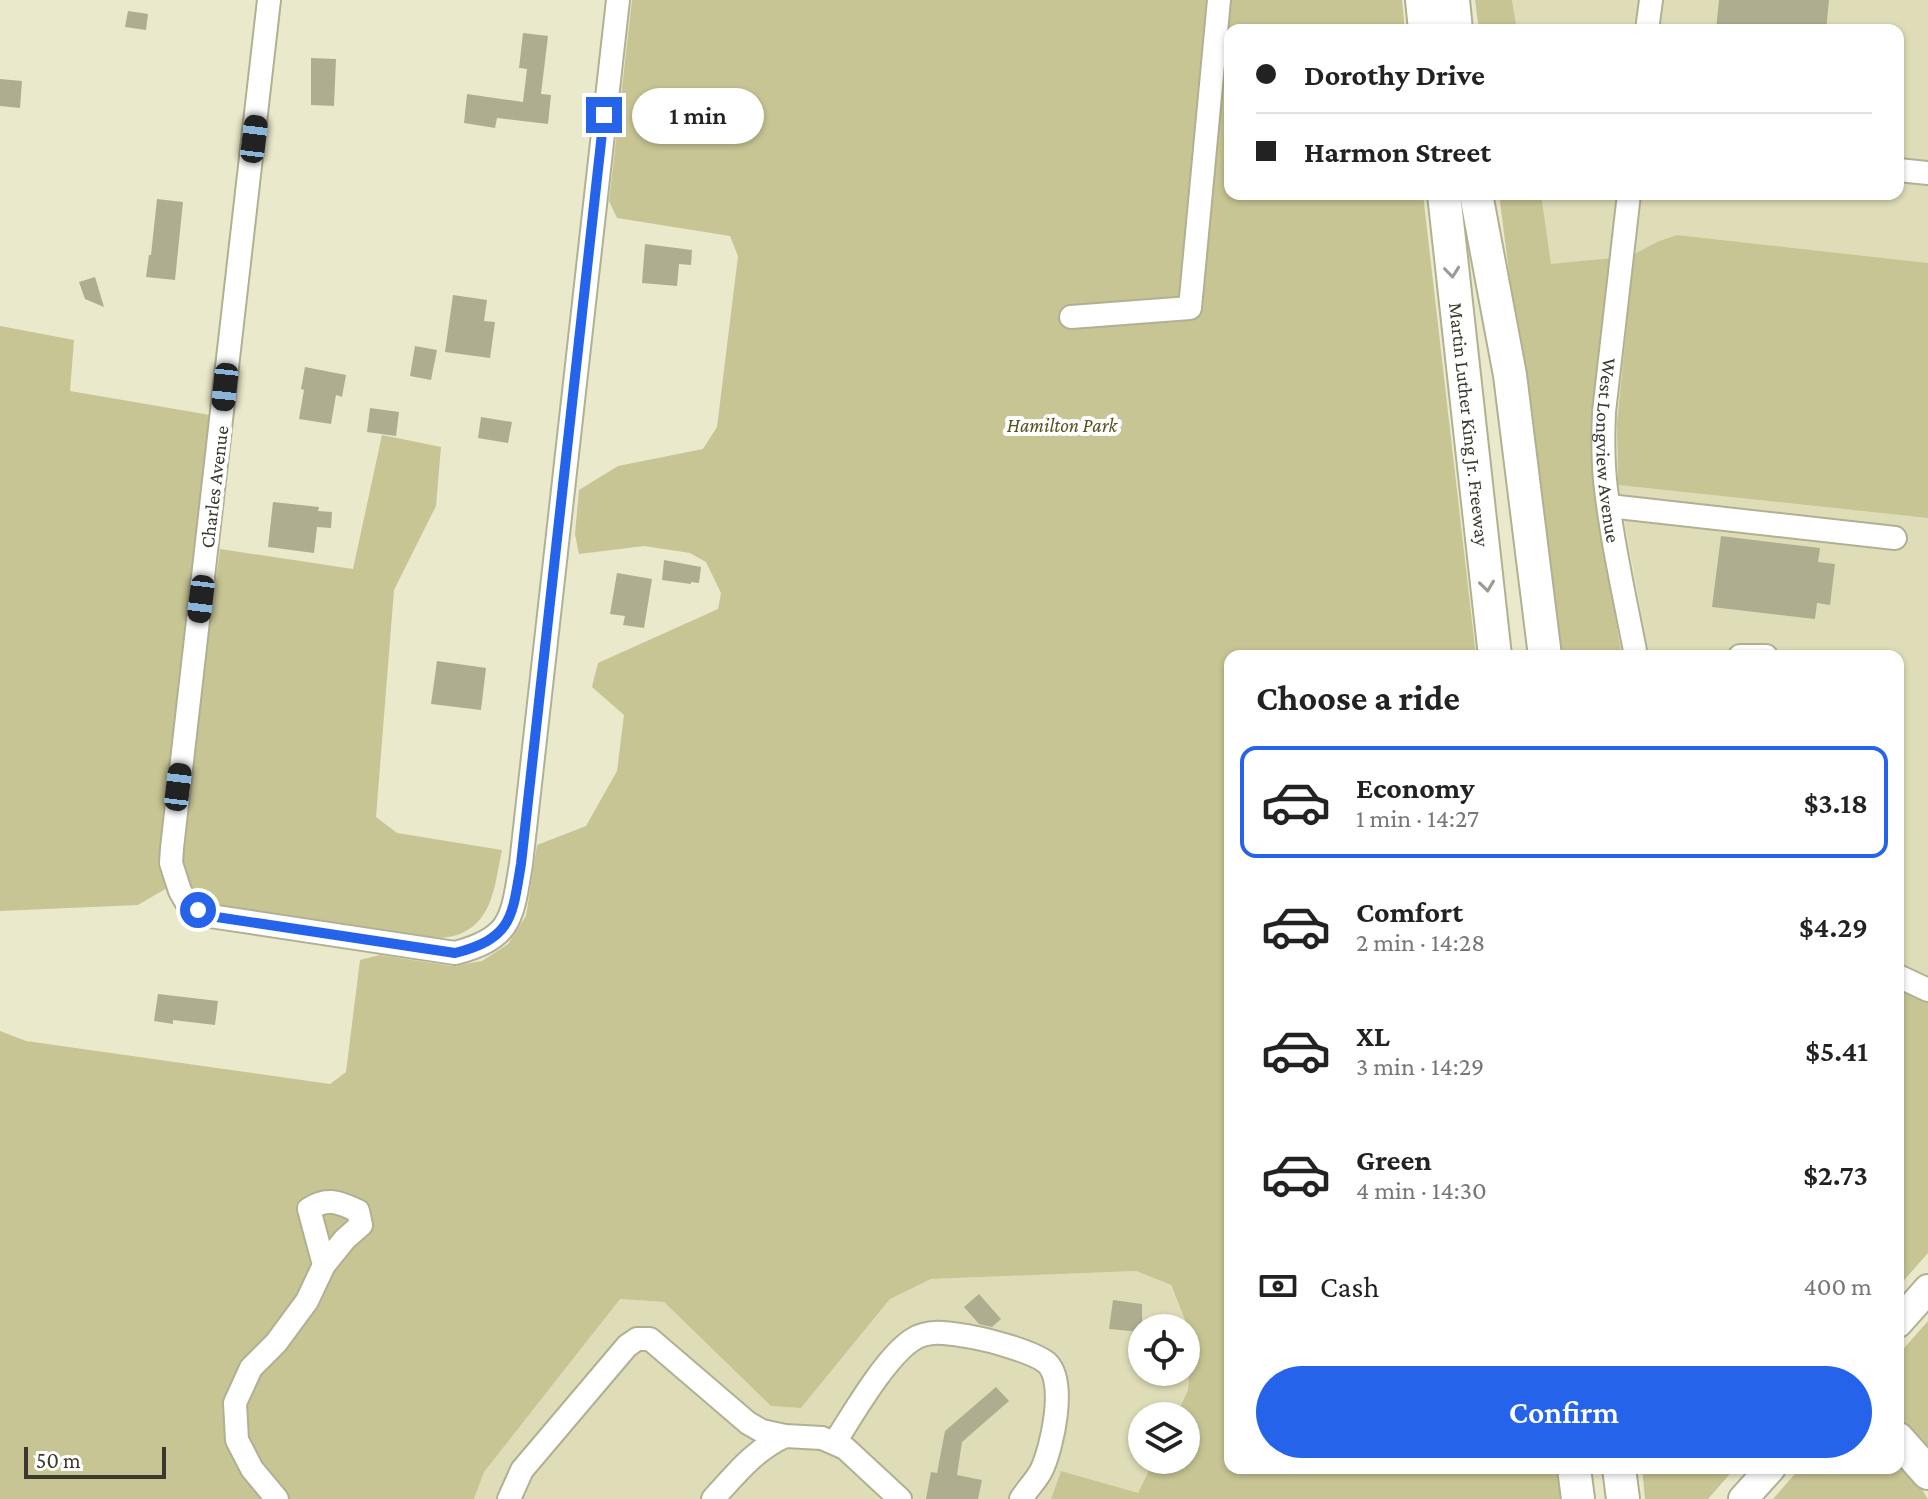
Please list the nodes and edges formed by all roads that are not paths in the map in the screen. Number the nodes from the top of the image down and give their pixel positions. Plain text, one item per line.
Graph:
1 (269, 0) edge
2 (618, 0) edge
3 (1219, 0) edge
4 (1422, 0) edge
5 (1453, 0) edge
6 (1651, 0) edge
7 (1424, 24) edge
8 (1455, 24) edge
9 (1648, 24) edge
10 (1904, 171) edge
11 (1928, 173) edge
12 (1445, 200) edge
13 (1476, 200) edge
14 (1476, 200) edge
15 (1628, 200) edge
16 (1071, 317) dead end
17 (1609, 506) junction
18 (1895, 538) dead end
19 (1494, 650) edge
20 (1524, 650) edge
21 (1544, 650) edge
22 (1635, 650) edge
23 (1904, 979) edge
24 (1928, 990) edge
25 (324, 1265) dead end
26 (1928, 1289) edge
27 (1904, 1316) edge
28 (785, 1436) junction
29 (835, 1442) junction
30 (1904, 1446) edge
31 (1928, 1473) edge
32 (1575, 1474) edge
33 (1590, 1474) edge
34 (1620, 1474) edge
35 (1766, 1474) edge
36 (277, 1499) edge
37 (509, 1499) edge
38 (713, 1499) edge
39 (900, 1499) edge
40 (1021, 1499) edge
41 (1578, 1499) edge
42 (1593, 1499) edge
43 (1623, 1499) edge
44 (1743, 1499) edge

1 - 2 street, Charles Avenue
3 - 16 street
4 - 7 highway
5 - 8 highway
6 - 9 street
10 - 11 street
12 -> 19 highway, Martin Luther King Jr. Freeway
13 - 20 highway, Martin Luther King Jr. Freeway
14 - 21 highway
15 - 17 street, West Longview Avenue
17 - 18 street
17 - 22 street, West Longview Avenue
23 - 24 street
25 - 36 street
26 - 27 main road
28 - 29 street
28 - 37 street
28 - 38 street
29 - 39 street
29 - 40 street
30 - 31 highway
32 - 41 highway
33 - 42 highway
34 - 43 highway
35 - 44 main road

